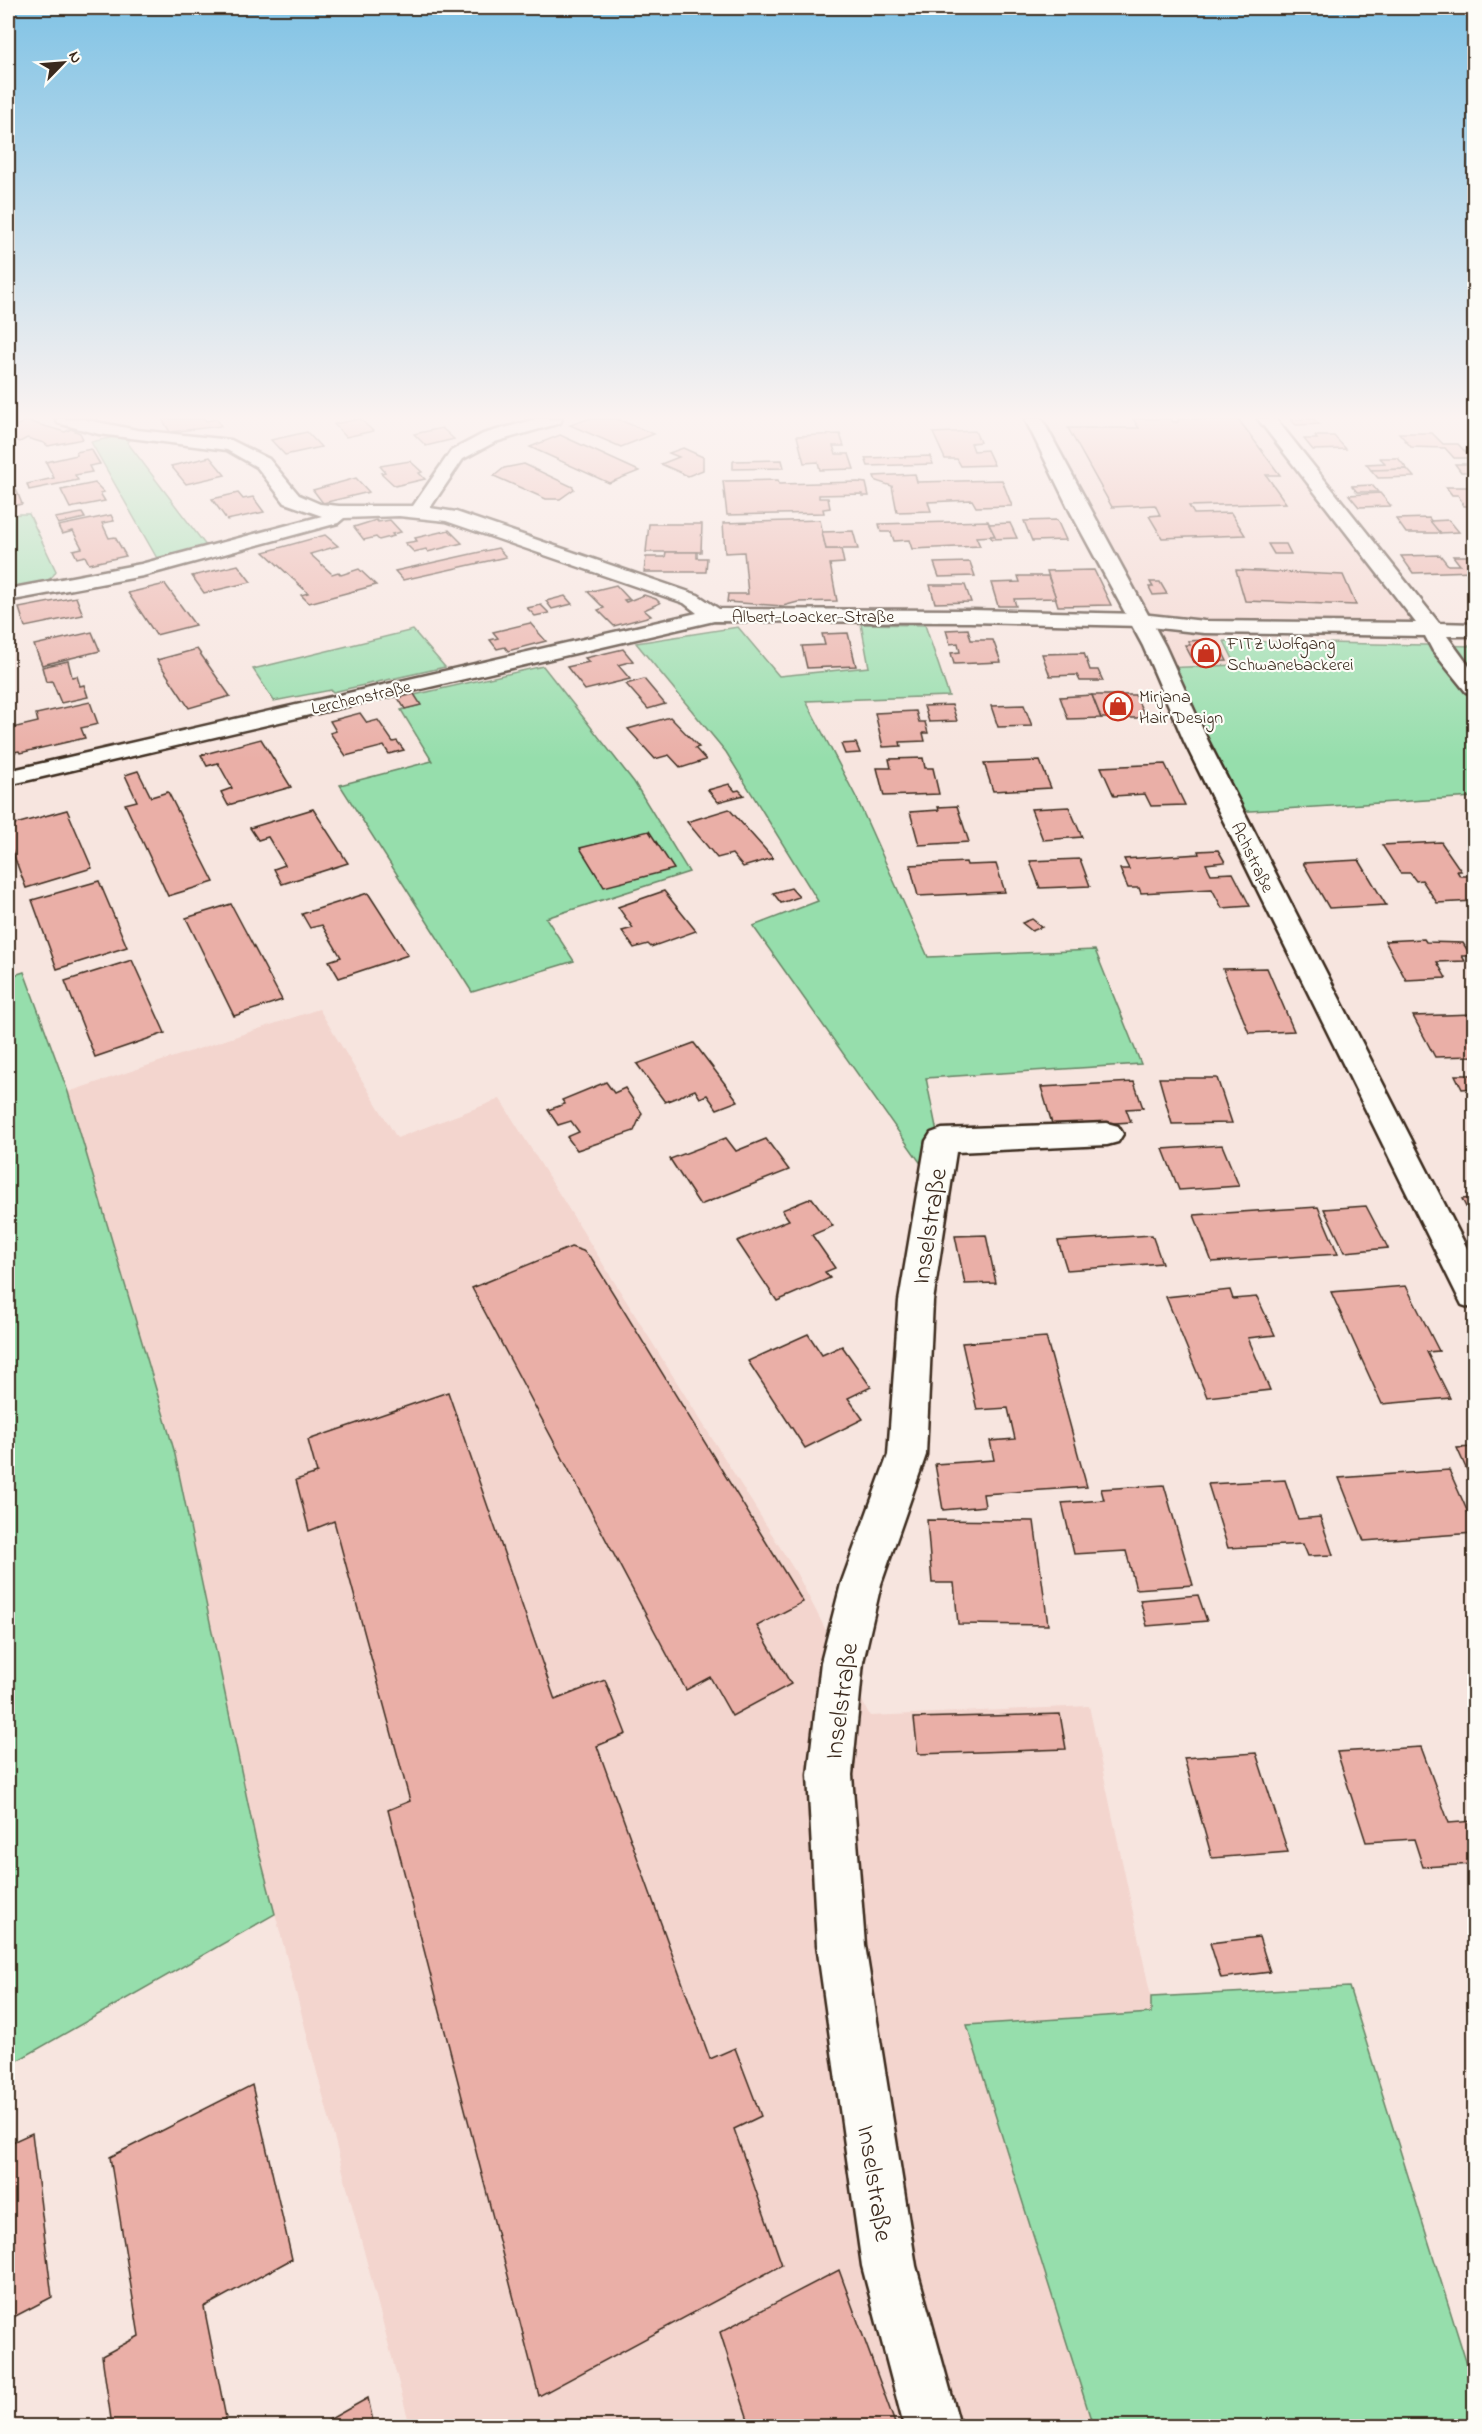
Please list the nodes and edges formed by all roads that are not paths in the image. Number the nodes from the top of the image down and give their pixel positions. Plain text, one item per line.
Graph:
1 (281, 533) edge
2 (498, 533) edge
3 (1092, 533) edge
4 (1357, 533) edge
5 (8, 595) edge
6 (714, 615) junction
7 (1141, 620) junction
8 (1432, 629) junction
9 (1474, 630) edge
10 (1474, 687) edge
11 (8, 778) edge
12 (1107, 1134) dead end
13 (1474, 1295) edge
14 (933, 2427) edge

1 - 5 street
2 - 6 street, Albert-Loacker-Straße
3 - 7 street, Achstraße
4 - 8 street
6 - 7 street, Albert-Loacker-Straße
6 - 11 street, Lerchenstraße
7 - 8 street, Albert-Loacker-Straße
7 - 13 street, Achstraße
8 - 9 street, Albert-Loacker-Straße
8 - 10 street
12 - 14 street, Inselstraße

